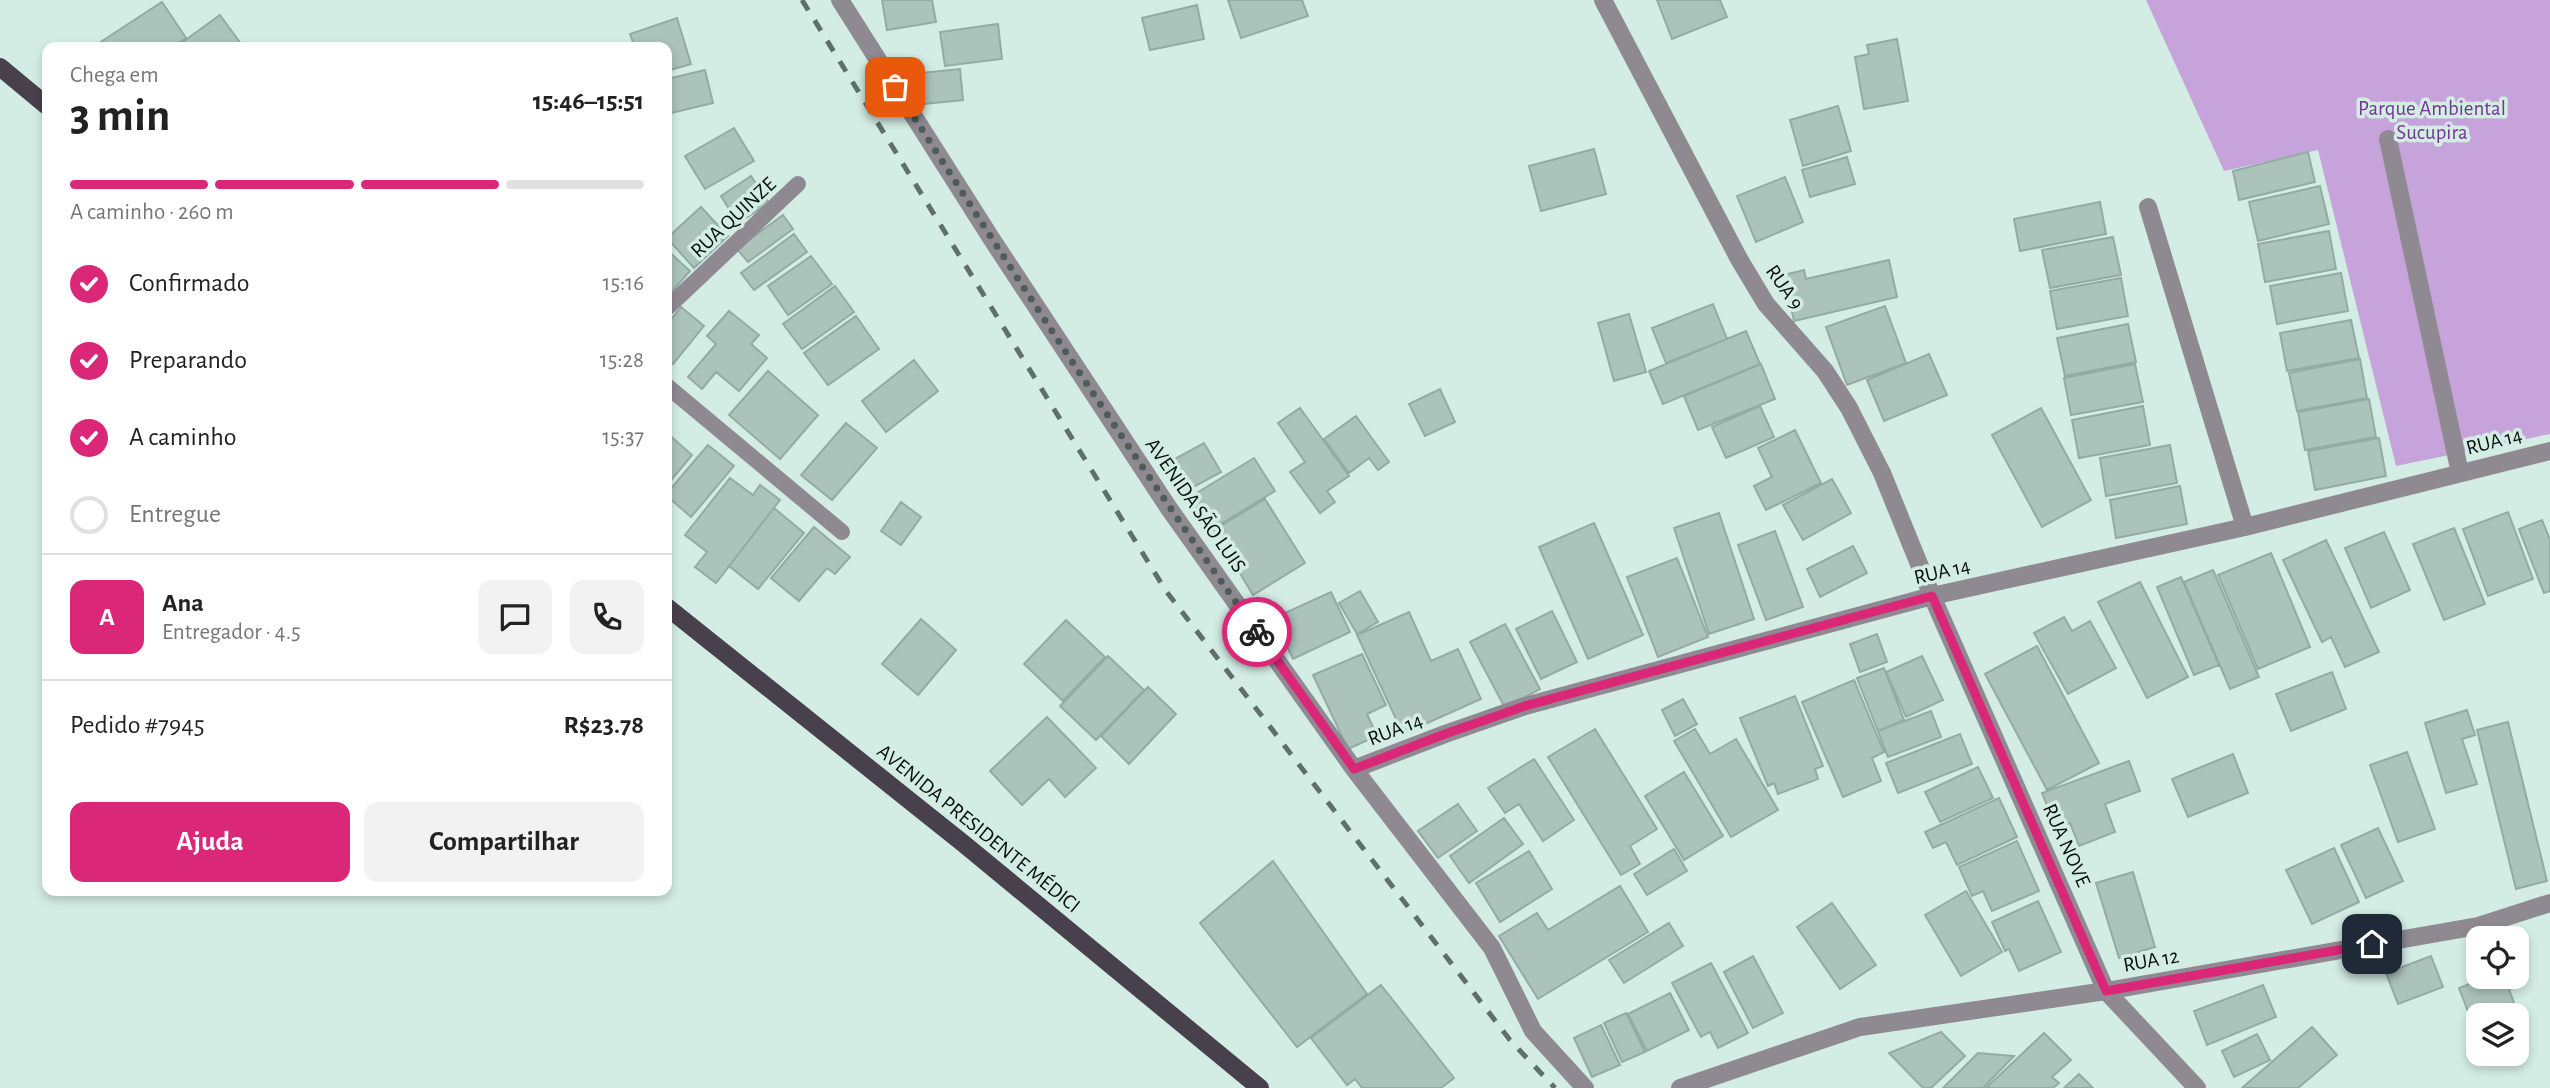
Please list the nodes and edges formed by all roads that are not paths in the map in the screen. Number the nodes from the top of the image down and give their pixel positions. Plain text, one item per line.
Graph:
1 (840, 0) edge
2 (1603, 0) edge
3 (0, 67) edge
4 (42, 102) edge
5 (2388, 139) dead end
6 (798, 184) dead end
7 (2148, 207) dead end
8 (672, 304) edge
9 (672, 390) edge
10 (2550, 451) edge
11 (2460, 473) junction
12 (2245, 527) junction
13 (842, 531) dead end
14 (1932, 596) junction
15 (672, 611) edge
16 (1354, 769) junction
17 (2550, 903) edge
18 (2106, 991) junction
19 (1260, 1088) edge
20 (1585, 1088) edge
21 (1680, 1088) edge
22 (2197, 1088) edge

1 - 16 street, AVENIDA SÃO LUIS
2 - 14 street, RUA 9
3 - 4 main road
5 - 11 street
6 - 8 lane, RUA QUINZE
7 - 12 street
9 - 13 lane
10 - 11 street, RUA 14
11 - 12 street, RUA 14
12 - 14 street, RUA 14
14 - 16 street, RUA 14
14 - 18 street, RUA NOVE
15 - 19 main road, AVENIDA PRESIDENTE MÉDICI
16 - 20 street, AVENIDA SÃO LUIS
17 - 18 street, RUA 12
18 - 21 street, RUA 12
18 - 22 street, RUA NOVE

